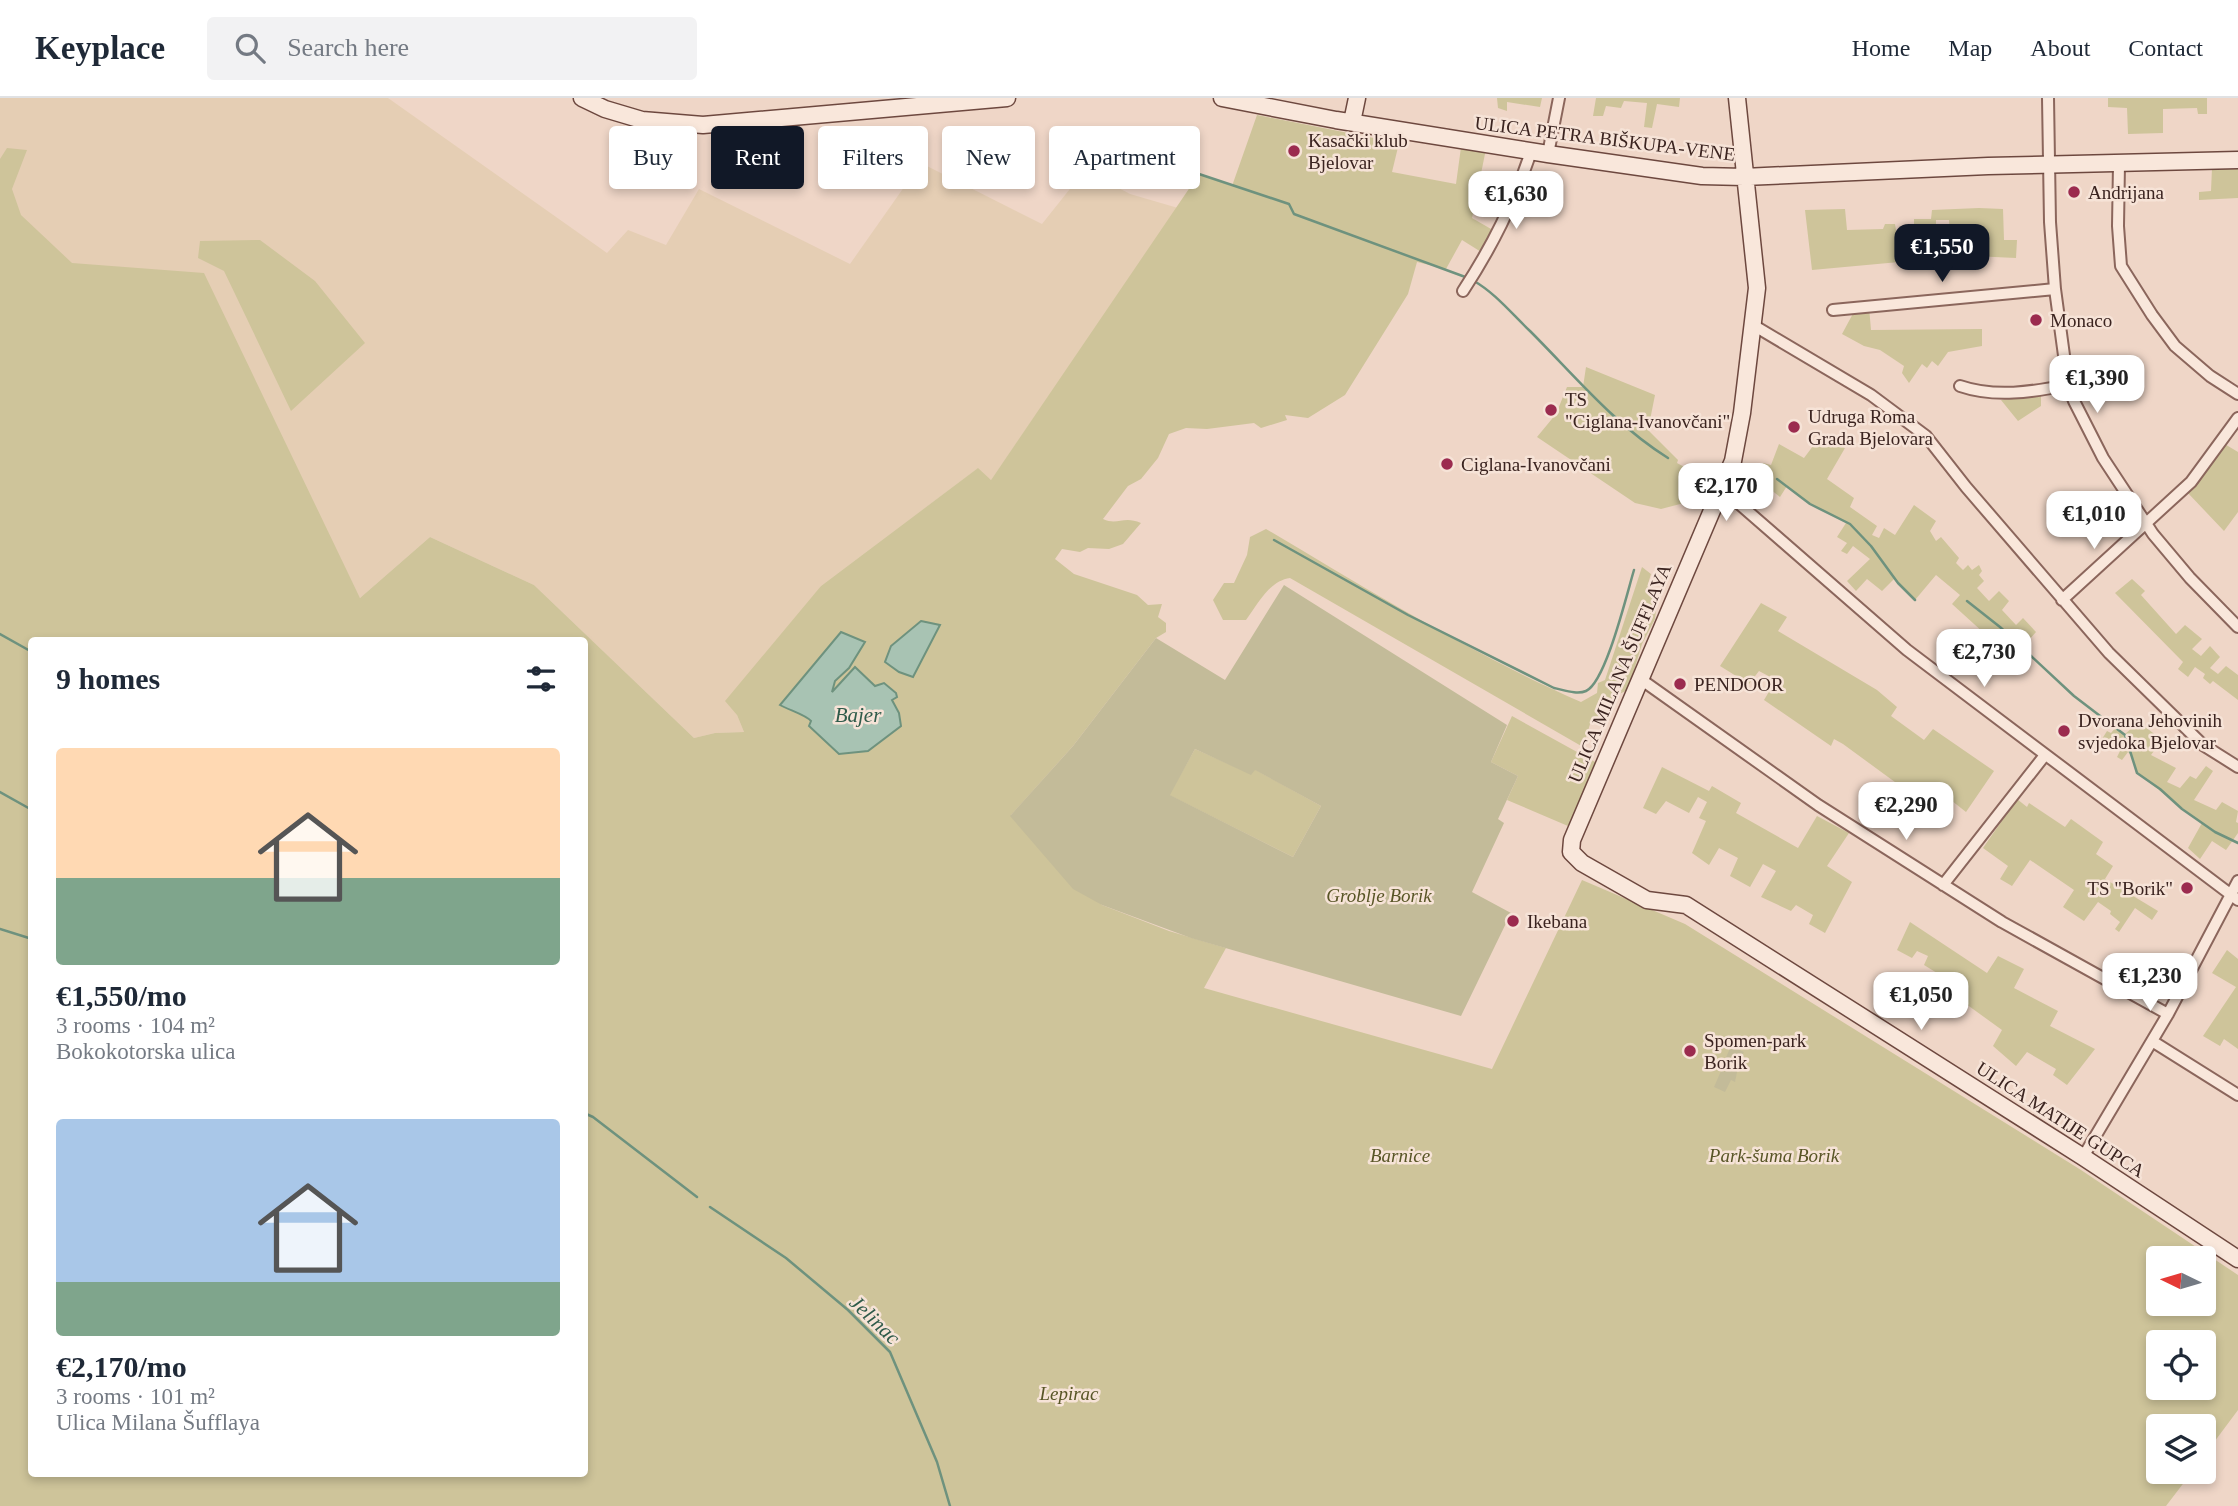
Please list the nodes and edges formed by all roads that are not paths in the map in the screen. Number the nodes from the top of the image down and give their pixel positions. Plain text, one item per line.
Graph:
1 (582, 98) edge
2 (1007, 98) edge
3 (1222, 98) edge
4 (1357, 98) edge
5 (1559, 98) edge
6 (1737, 98) edge
7 (2048, 98) edge
8 (1352, 122) junction
9 (1531, 152) junction
10 (1548, 155) junction
11 (2238, 160) edge
12 (2119, 164) junction
13 (2049, 166) junction
14 (1744, 177) junction
15 (2055, 289) junction
16 (1463, 292) dead end
17 (1833, 310) dead end
18 (1753, 325) junction
19 (2068, 385) junction
20 (1960, 386) dead end
21 (2238, 394) edge
22 (2238, 418) edge
23 (1721, 488) junction
24 (2146, 525) junction
25 (2063, 600) junction
26 (2238, 627) edge
27 (1639, 678) junction
28 (2045, 755) junction
29 (2238, 767) edge
30 (1571, 852) joint
31 (2238, 881) edge
32 (1943, 884) junction
33 (2234, 897) edge
34 (2168, 1014) junction
35 (2152, 1041) junction
36 (2238, 1095) edge
37 (2083, 1157) junction
38 (2235, 1253) edge

1 - 2 street
3 - 8 street, ULICA PETRA BIŠKUPA-VENE
4 - 8 street
5 - 10 street
6 - 14 street, ULICA MILANA ŠUFFLAYA
7 - 13 street
8 - 9 street, ULICA PETRA BIŠKUPA-VENE
9 - 10 street, ULICA PETRA BIŠKUPA-VENE
9 - 16 street
10 - 14 street, ULICA PETRA BIŠKUPA-VENE
11 - 12 street, ULICA PETRA BIŠKUPA-VENE
12 - 13 street, ULICA PETRA BIŠKUPA-VENE
12 - 21 street
13 - 14 street, ULICA PETRA BIŠKUPA-VENE
13 - 15 street
14 - 18 street, ULICA MILANA ŠUFFLAYA
15 - 17 street
15 - 19 street
18 - 23 street, ULICA MILANA ŠUFFLAYA
18 - 25 street
19 - 20 street
19 - 24 street
22 - 24 street
23 - 27 street, ULICA MILANA ŠUFFLAYA
23 - 28 street
24 - 25 street
24 - 26 street
25 - 29 street
27 - 30 street, ULICA MILANA ŠUFFLAYA
27 - 32 street
28 - 32 street
28 - 33 street
30 - 37 street, ULICA MATIJE GUPCA
31 - 33 street
32 - 34 street
33 - 34 street
34 - 35 street
35 - 36 street
35 - 37 street
37 - 38 street, ULICA MATIJE GUPCA

